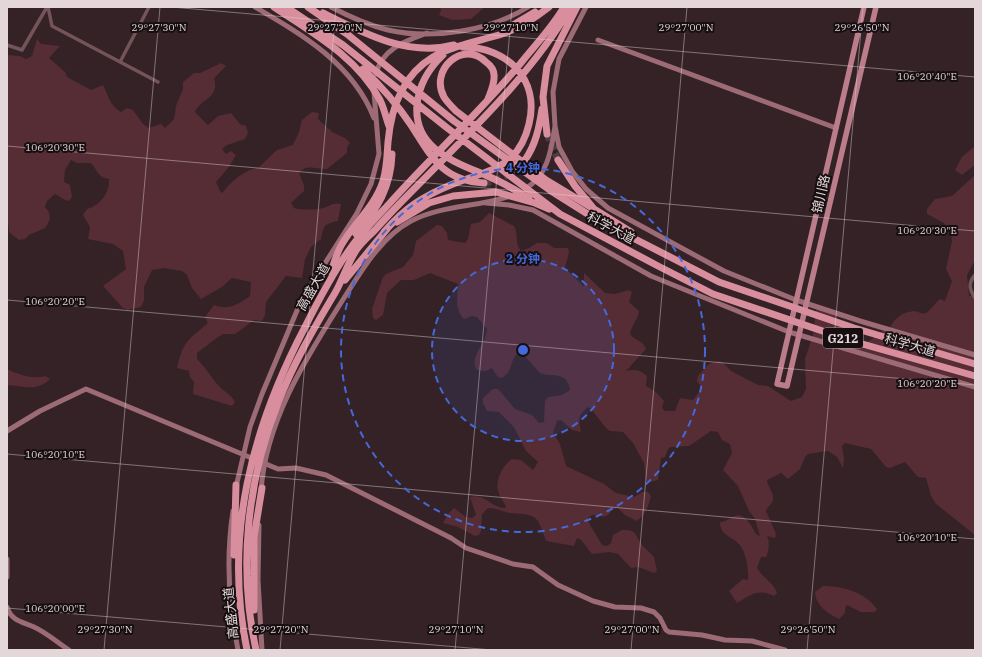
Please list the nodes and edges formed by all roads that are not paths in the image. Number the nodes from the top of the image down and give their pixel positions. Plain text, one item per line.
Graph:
1 (47, 7) edge
2 (149, 7) edge
3 (255, 7) edge
4 (274, 7) edge
5 (286, 7) edge
6 (309, 7) edge
7 (331, 7) edge
8 (528, 7) edge
9 (541, 7) edge
10 (549, 7) edge
11 (564, 7) edge
12 (571, 7) edge
13 (577, 7) edge
14 (586, 7) edge
15 (864, 7) edge
16 (876, 7) edge
17 (562, 16) junction
18 (427, 33) junction
19 (598, 40) dead end
20 (7, 45) edge
21 (336, 48) junction
22 (446, 50) junction
23 (120, 62) junction
24 (158, 82) dead end
25 (543, 97) junction
26 (487, 103) junction
27 (377, 126) junction
28 (555, 126) junction
29 (836, 128) junction
30 (547, 134) tunnel mouth
31 (525, 160) tunnel mouth
32 (558, 160) tunnel mouth
33 (484, 183) tunnel mouth
34 (479, 203) junction
35 (535, 203) junction
36 (393, 205) junction
37 (594, 209) junction
38 (560, 214) junction
39 (384, 232) junction
40 (665, 253) junction
41 (975, 275) edge
42 (327, 284) junction
43 (337, 289) junction
44 (975, 298) edge
45 (796, 300) junction
46 (807, 303) junction
47 (789, 332) junction
48 (799, 335) junction
49 (975, 355) edge
50 (975, 364) edge
51 (975, 376) edge
52 (975, 386) edge
53 (7, 431) edge
54 (236, 485) junction
55 (262, 488) junction
56 (7, 559) edge
57 (7, 577) edge
58 (7, 607) edge
59 (253, 636) junction
60 (70, 650) edge
61 (238, 650) edge
62 (246, 650) edge
63 (256, 650) edge
64 (262, 650) edge
65 (785, 650) edge

1 - 20 street
1 - 23 street
2 - 23 street
3 - 27 main road
4 - 21 highway
5 - 38 highway, 科学大道 / G212
6 - 22 highway
6 - 40 highway, 科学大道 / G212
7 - 18 main road
8 - 18 main road
9 - 22 highway
10 - 22 highway
11 - 17 highway, 高盛大道
12 - 17 highway, 高盛大道
13 - 25 highway
14 - 28 main road
15 - 29 main road, 锦川路
16 - 46 main road, 锦川路
17 - 26 highway, 高盛大道
17 - 36 highway, 高盛大道
18 - 27 main road
19 - 29 main road
21 - 33 highway
21 - 42 highway
22 - 35 highway
22 - 39 highway
22 - 42 highway
23 - 24 street
25 - 30 highway
25 - 31 highway
26 - 36 highway, 高盛大道
26 - 37 highway
27 - 54 main road, 高盛大道
28 - 34 main road
28 - 45 main road, 科学大道
29 - 45 main road, 锦川路
32 - 37 highway
34 - 47 main road, 科学大道
34 - 55 main road, 高盛大道
35 - 38 highway
35 - 39 highway
36 - 42 highway, 高盛大道
36 - 43 highway, 高盛大道
37 - 40 highway
38 - 51 highway, 科学大道 / G212
39 - 43 highway
40 - 50 highway, 科学大道 / G212
41 - 44 street
42 - 62 highway, 高盛大道
43 - 59 highway, 高盛大道
45 - 46 main road, 科学大道
45 - 47 main road, 锦川路
46 - 48 main road, 锦川路
46 - 49 main road, 科学大道
47 - 48 main road, 科学大道
47 - 48 main road, 锦川路
48 - 52 main road, 科学大道
53 - 65 main road
54 - 61 main road, 高盛大道
54 - 62 highway
55 - 59 highway
55 - 64 main road, 高盛大道
56 - 57 main road
58 - 60 main road
59 - 63 highway, 高盛大道

